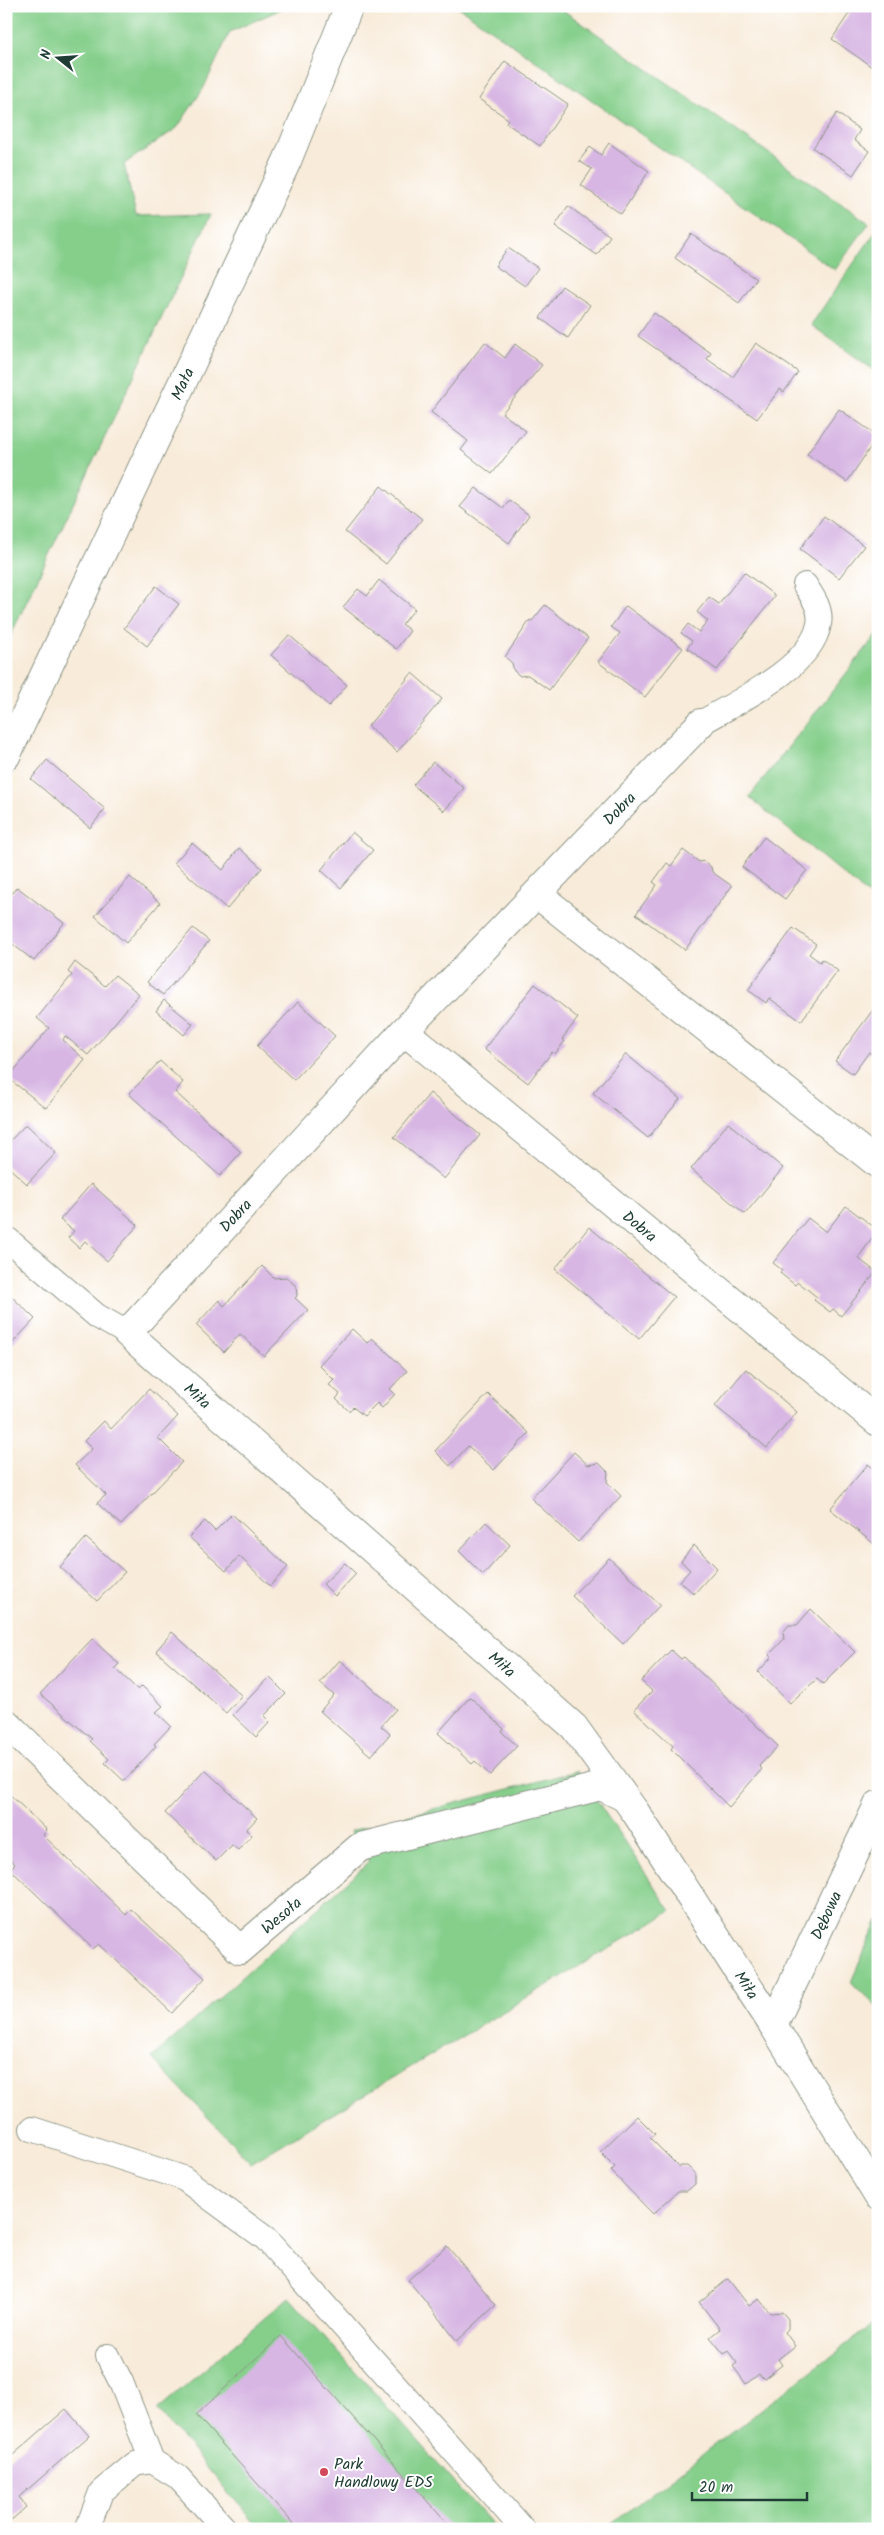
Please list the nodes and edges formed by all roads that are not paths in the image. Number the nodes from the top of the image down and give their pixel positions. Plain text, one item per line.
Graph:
1 (349, 6) edge
2 (805, 585) dead end
3 (701, 723) joint
4 (6, 756) edge
5 (537, 894) junction
6 (404, 1031) junction
7 (878, 1164) edge
8 (6, 1238) edge
9 (127, 1332) junction
10 (878, 1422) edge
11 (6, 1723) edge
12 (624, 1797) junction
13 (878, 1805) edge
14 (773, 2025) junction
15 (32, 2129) dead end
16 (878, 2196) edge
17 (108, 2356) dead end
18 (152, 2461) junction
19 (88, 2528) edge
20 (225, 2529) edge
21 (523, 2529) edge

1 - 4 street, Mała
2 - 3 lane
3 - 5 street, Dobra
5 - 6 street, Dobra
5 - 7 street
6 - 9 street, Dobra
6 - 10 street, Dobra
8 - 9 lane, Miła
9 - 12 street, Miła
11 - 12 street, Wesoła
12 - 14 street, Miła
13 - 14 street, Dębowa
14 - 16 street, Miła
15 - 21 lane
17 - 18 lane
18 - 19 lane
18 - 20 lane

